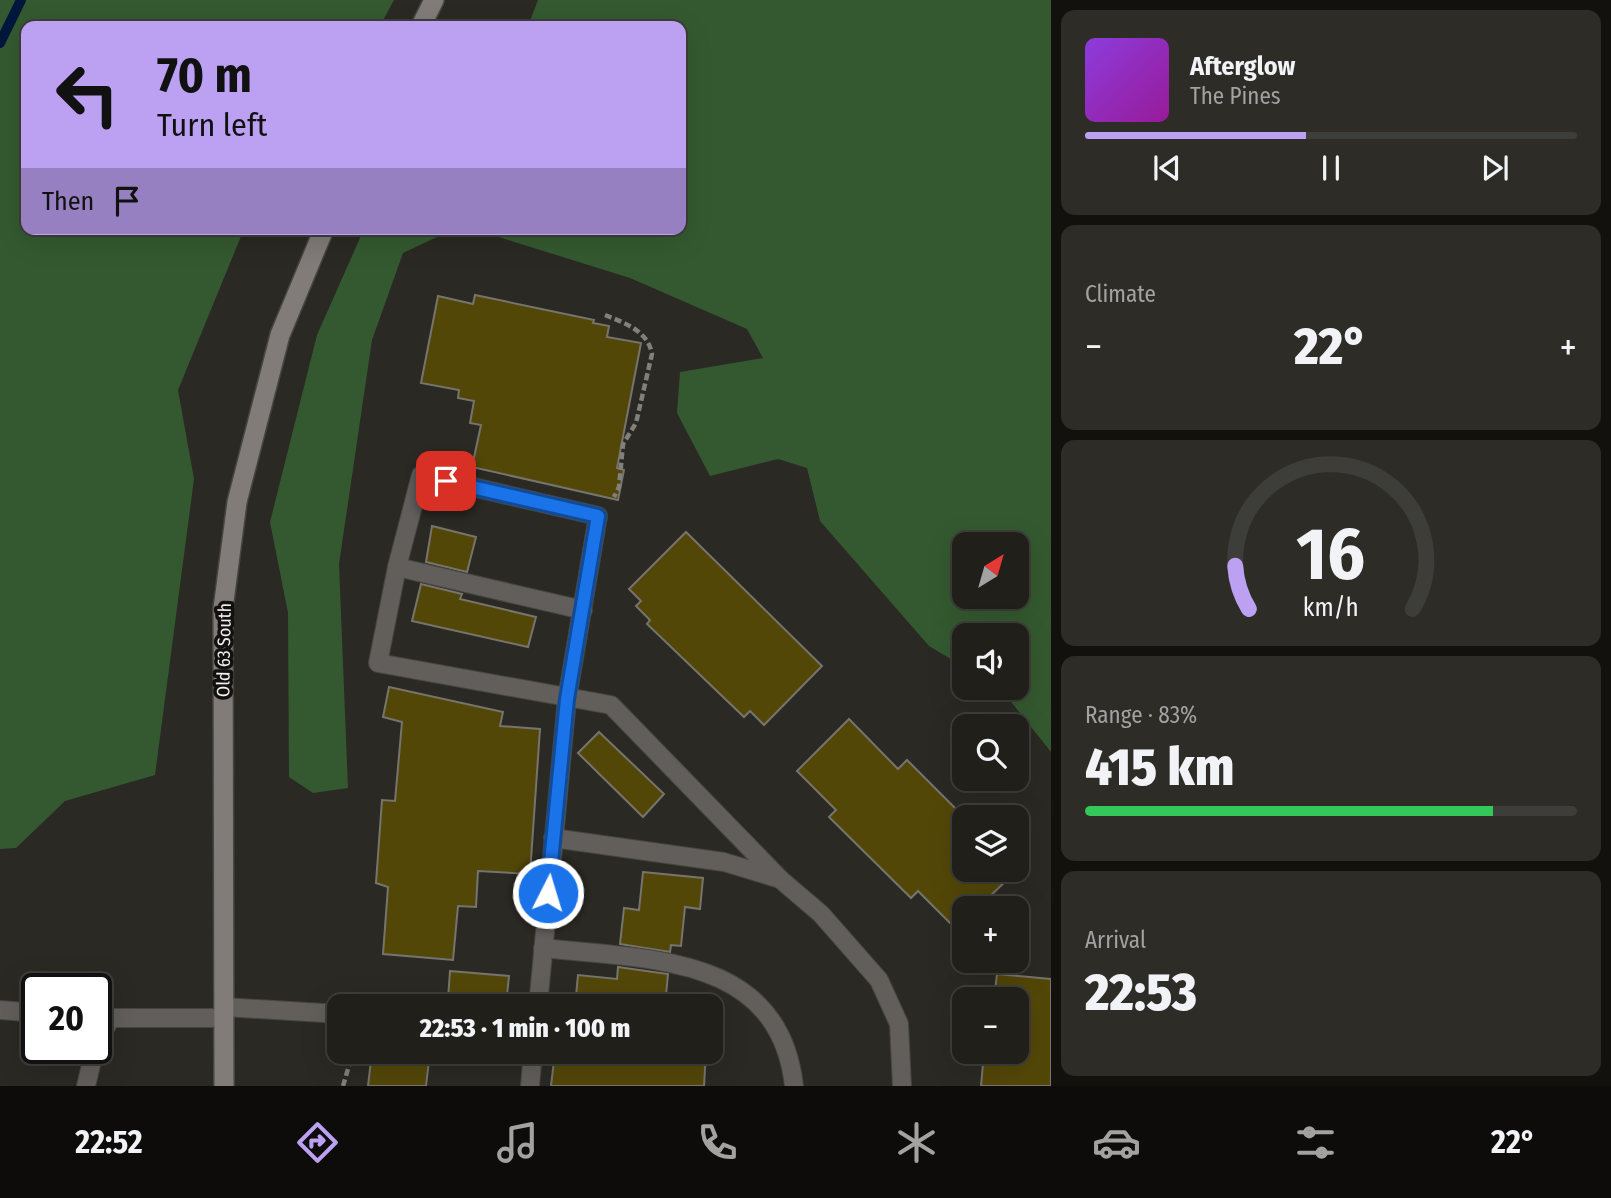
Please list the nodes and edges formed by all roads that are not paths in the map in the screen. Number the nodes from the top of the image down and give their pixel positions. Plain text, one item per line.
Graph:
1 (434, 0) edge
2 (424, 21) edge
3 (322, 235) edge
4 (397, 567) junction
5 (583, 610) junction
6 (567, 699) junction
7 (554, 838) junction
8 (780, 879) junction
9 (543, 948) junction
10 (539, 994) edge
11 (0, 1010) edge
12 (21, 1012) edge
13 (224, 1012) junction
14 (327, 1014) edge
15 (112, 1018) edge
16 (91, 1064) edge
17 (532, 1064) edge
18 (86, 1086) edge
19 (224, 1086) edge
20 (530, 1086) edge
21 (794, 1086) edge
22 (902, 1086) edge

1 - 2 main road
3 - 13 main road, Old 63 South
4 - 5 lane
4 - 5 lane
4 - 6 lane
5 - 6 lane
6 - 7 lane
6 - 8 lane
7 - 8 lane
7 - 9 lane
8 - 22 lane
9 - 10 lane
9 - 21 lane
11 - 12 lane
13 - 14 lane
13 - 15 lane
13 - 19 main road, Old 63 South
16 - 18 lane
17 - 20 lane

